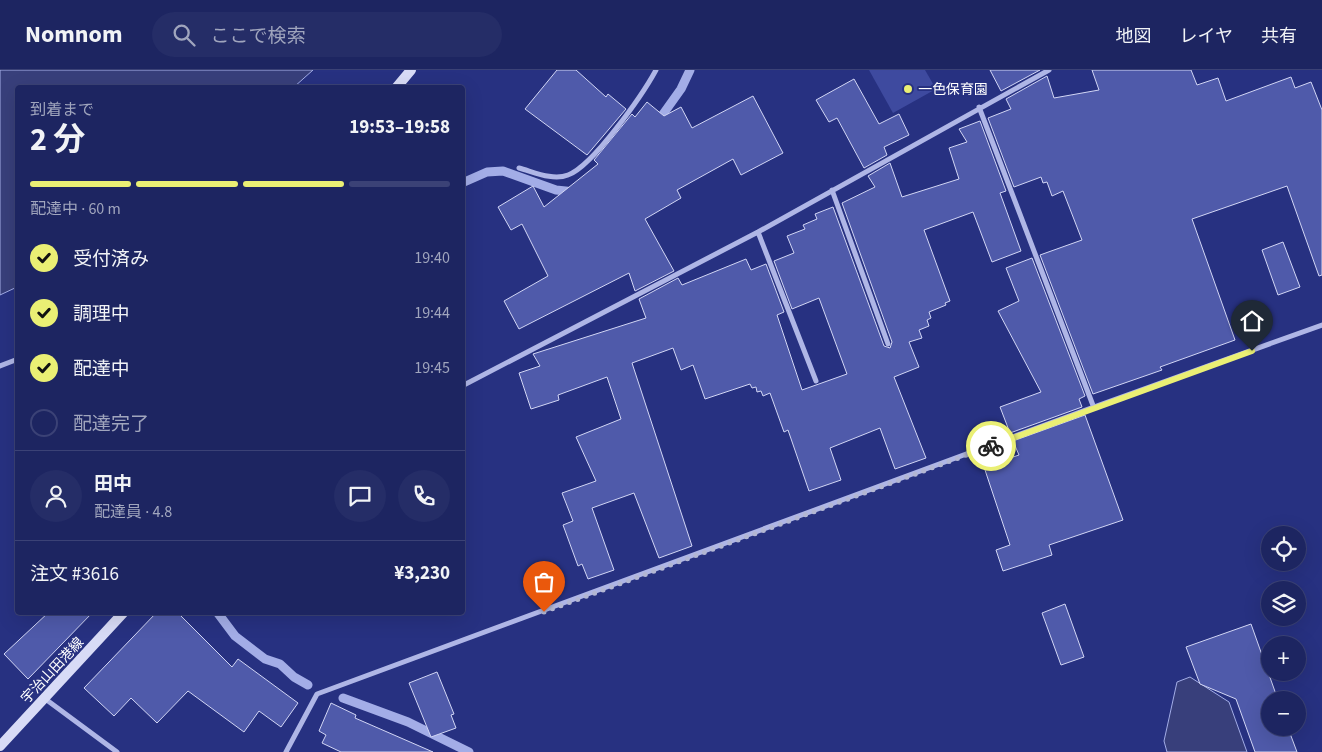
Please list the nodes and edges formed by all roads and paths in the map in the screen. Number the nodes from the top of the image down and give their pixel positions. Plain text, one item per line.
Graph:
1 (411, 70) edge
2 (656, 70) edge
3 (1049, 70) edge
4 (398, 85) edge
5 (980, 107) junction
6 (519, 168) dead end
7 (832, 190) junction
8 (758, 232) junction
9 (1322, 325) edge
10 (888, 344) dead end
11 (15, 360) edge
12 (0, 366) edge
13 (816, 381) dead end
14 (465, 384) edge
15 (1094, 408) junction
16 (121, 615) edge
17 (44, 698) junction
18 (0, 746) edge
19 (117, 752) edge
20 (286, 752) edge

1 - 4 main road
2 - 6 street
3 - 5 street
5 - 7 street
5 - 15 street
7 - 8 street
7 - 10 street
8 - 13 street
8 - 14 street
9 - 15 street
11 - 12 street
15 - 20 street
16 - 17 main road, 宇治山田港線
17 - 18 main road, 宇治山田港線
17 - 19 street

